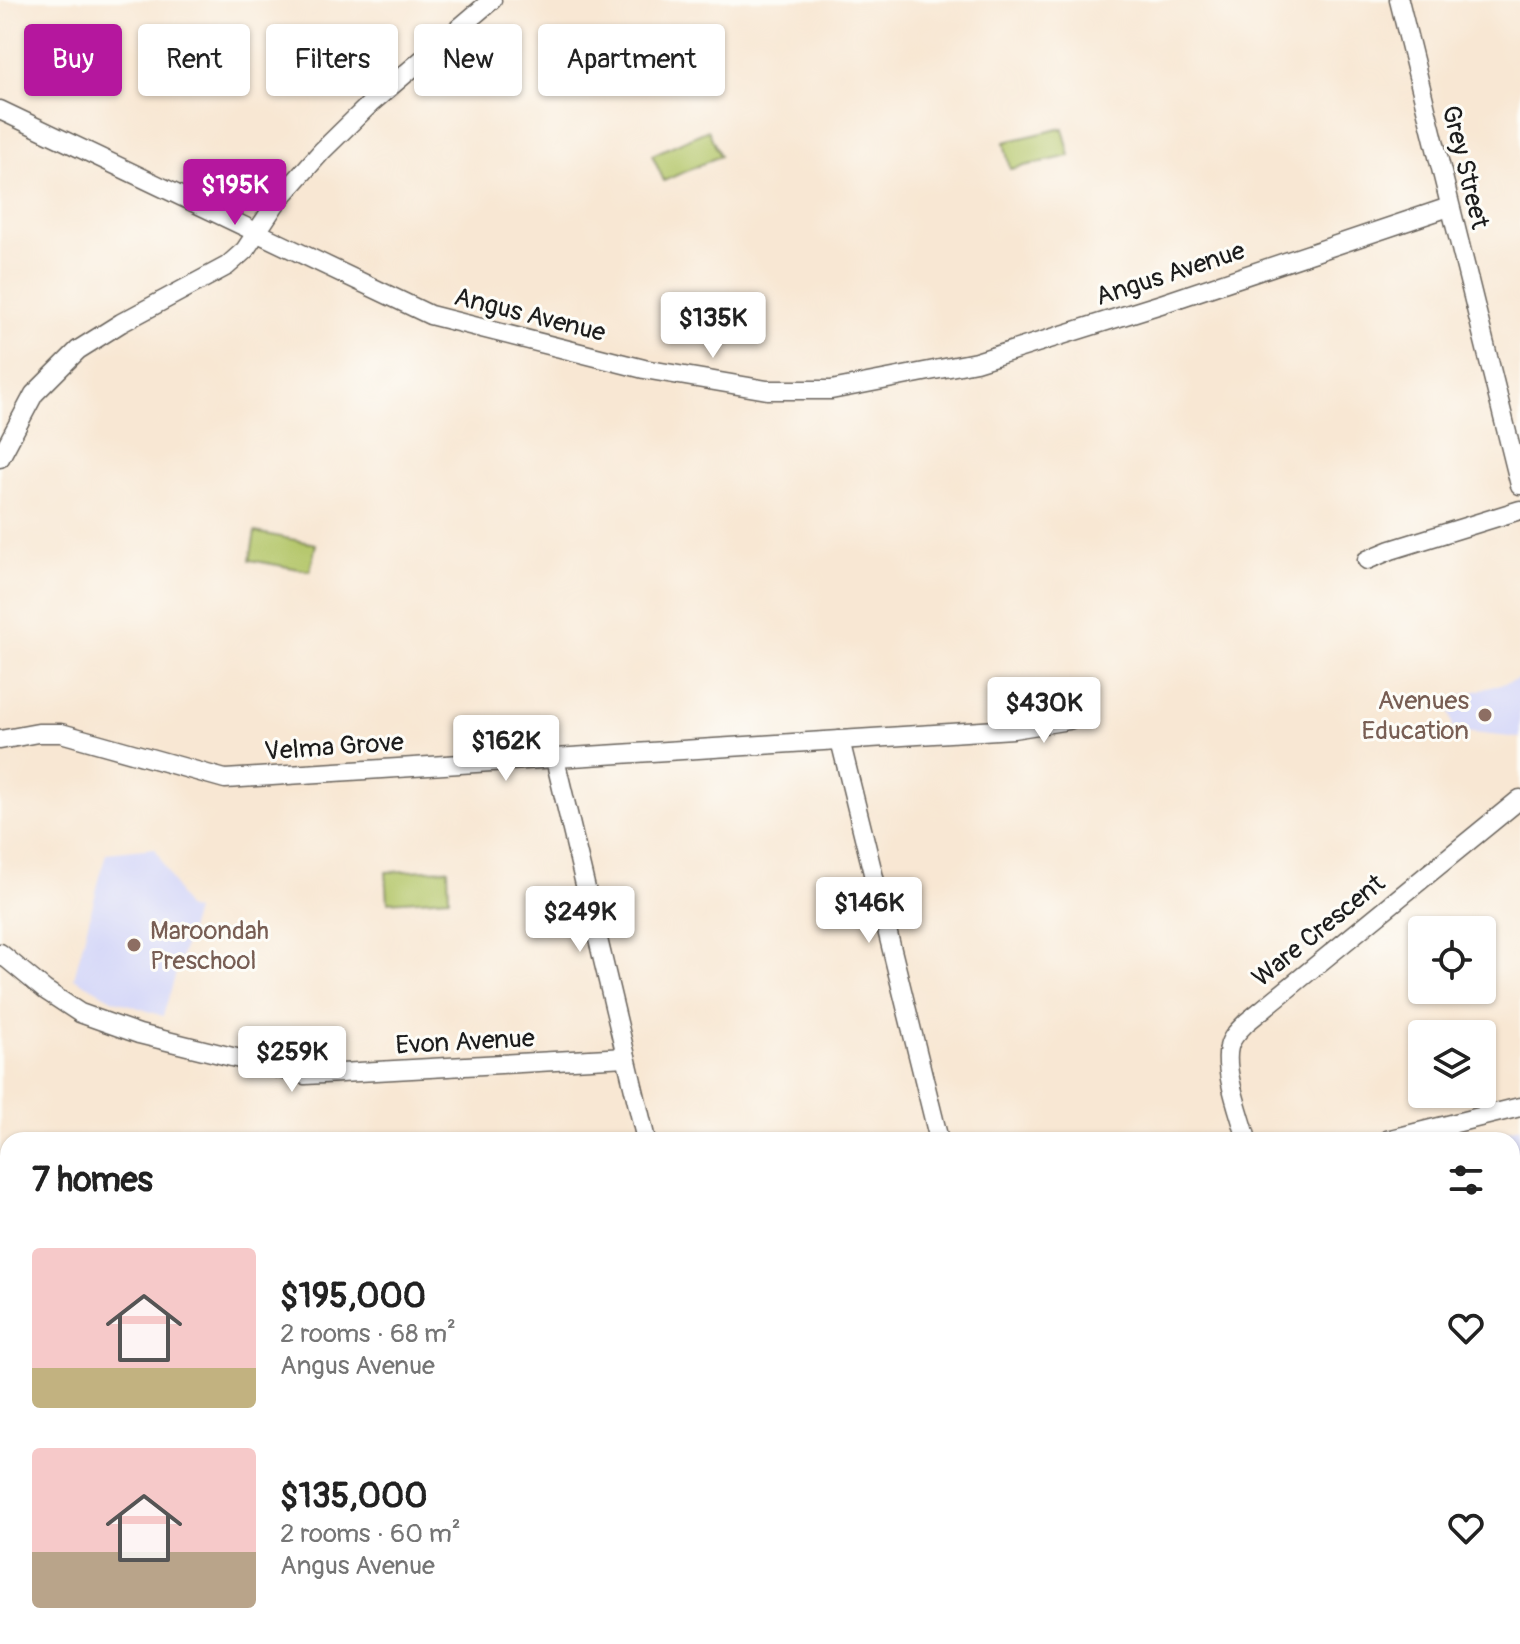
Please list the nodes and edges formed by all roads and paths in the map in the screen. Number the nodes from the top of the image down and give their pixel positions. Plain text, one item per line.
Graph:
1 (492, 0) edge
2 (1399, 0) edge
3 (0, 110) edge
4 (1449, 207) junction
5 (257, 231) junction
6 (0, 458) edge
7 (1520, 485) edge
8 (1520, 510) edge
9 (1367, 560) dead end
10 (1069, 720) dead end
11 (0, 740) edge
12 (840, 740) junction
13 (555, 759) junction
14 (1520, 799) edge
15 (0, 953) edge
16 (626, 1057) junction
17 (1520, 1107) edge
18 (644, 1132) edge
19 (937, 1132) edge
20 (1245, 1132) edge
21 (1419, 1132) edge

1 - 5 street
2 - 4 street, Grey Street
3 - 5 street, Angus Avenue
4 - 5 street, Angus Avenue
4 - 7 street, Grey Street
5 - 6 street
8 - 9 street
10 - 12 street, Velma Grove
11 - 13 street, Velma Grove
12 - 13 street, Velma Grove
12 - 19 street
13 - 16 street
14 - 20 street, Ware Crescent
15 - 16 street, Evon Avenue
16 - 18 street
17 - 21 street

